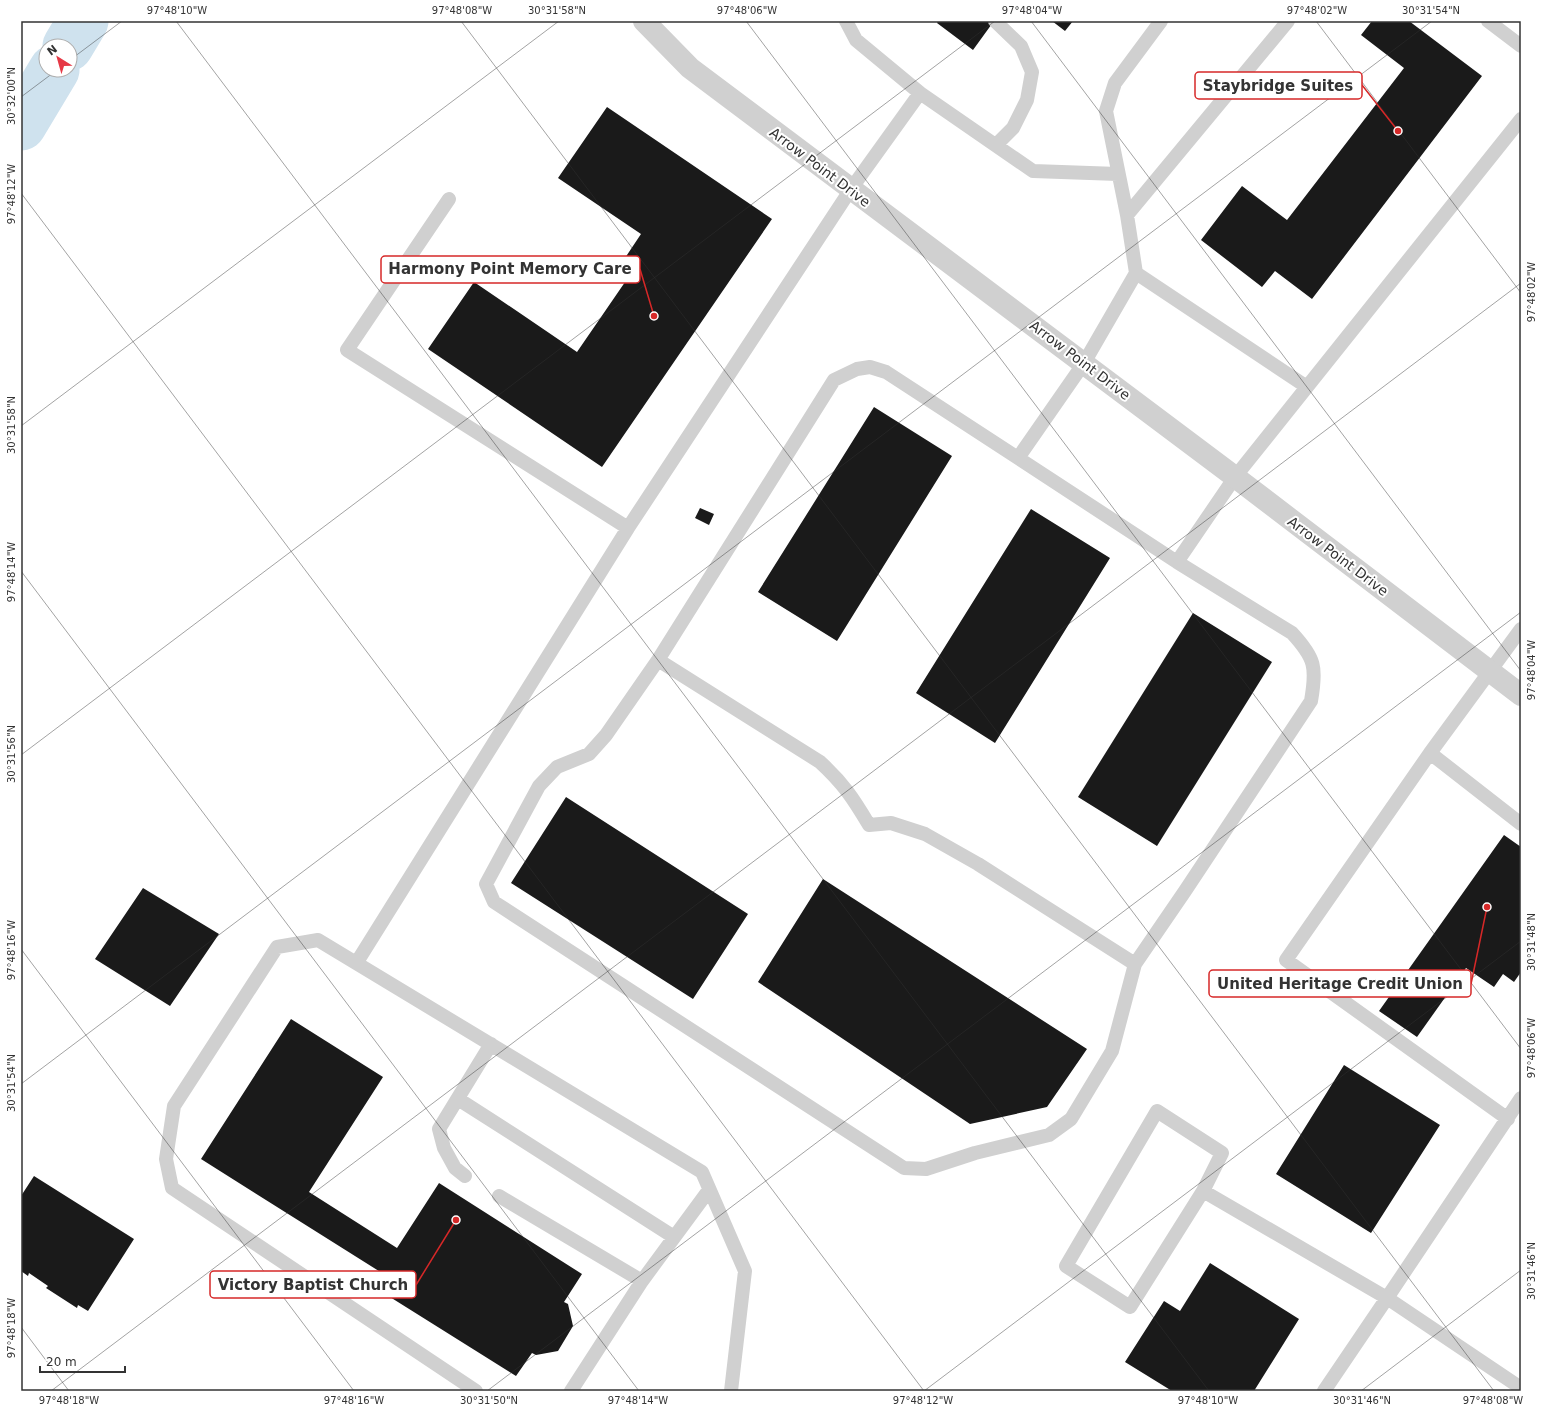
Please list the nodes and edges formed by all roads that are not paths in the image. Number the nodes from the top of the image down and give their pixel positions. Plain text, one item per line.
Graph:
1 (644, 21) edge
2 (846, 21) edge
3 (996, 21) edge
4 (1161, 21) edge
5 (1288, 21) edge
6 (1488, 21) edge
7 (1521, 46) edge
8 (920, 93) junction
9 (1521, 120) edge
10 (996, 145) junction
11 (1118, 174) junction
12 (851, 189) junction
13 (450, 199) dead end
14 (1127, 215) junction
15 (1136, 273) junction
16 (1084, 363) junction
17 (1307, 387) junction
18 (1018, 458) junction
19 (1235, 477) junction
20 (628, 528) junction
21 (1177, 562) junction
22 (1521, 629) edge
23 (658, 660) junction
24 (1489, 671) junction
25 (1521, 695) edge
26 (1430, 753) junction
27 (1521, 824) edge
28 (357, 962) junction
29 (1135, 964) junction
30 (490, 1044) junction
31 (458, 1098) junction
32 (1521, 1098) edge
33 (1508, 1119) junction
34 (466, 1176) dead end
35 (709, 1190) junction
36 (1203, 1191) junction
37 (498, 1196) dead end
38 (674, 1237) junction
39 (642, 1281) junction
40 (1387, 1298) junction
41 (1521, 1388) edge
42 (476, 1391) edge
43 (571, 1391) edge
44 (731, 1391) edge
45 (1324, 1391) edge

1 - 12 street, Arrow Point Drive
2 - 8 lane
3 - 10 lane
4 - 11 lane
5 - 14 lane
6 - 7 lane
8 - 10 lane
8 - 12 lane
9 - 17 lane
10 - 11 lane
11 - 14 lane
12 - 16 street, Arrow Point Drive
12 - 20 lane
13 - 20 lane
14 - 15 lane
15 - 16 lane
15 - 17 lane
16 - 18 lane
16 - 19 street, Arrow Point Drive
17 - 19 lane
18 - 21 lane
18 - 23 lane
19 - 21 lane
19 - 24 street, Arrow Point Drive
20 - 28 lane
21 - 29 lane
22 - 24 lane
23 - 29 lane
23 - 29 lane
24 - 25 street, Arrow Point Drive
24 - 26 lane
26 - 27 lane
26 - 33 lane
28 - 30 lane
28 - 42 lane
30 - 31 lane
30 - 35 lane
31 - 34 lane
31 - 38 lane
32 - 33 lane
33 - 40 lane
35 - 38 lane
35 - 44 lane
36 - 36 lane
36 - 40 lane
37 - 39 lane
38 - 39 lane
39 - 43 lane
40 - 41 lane
40 - 45 lane

